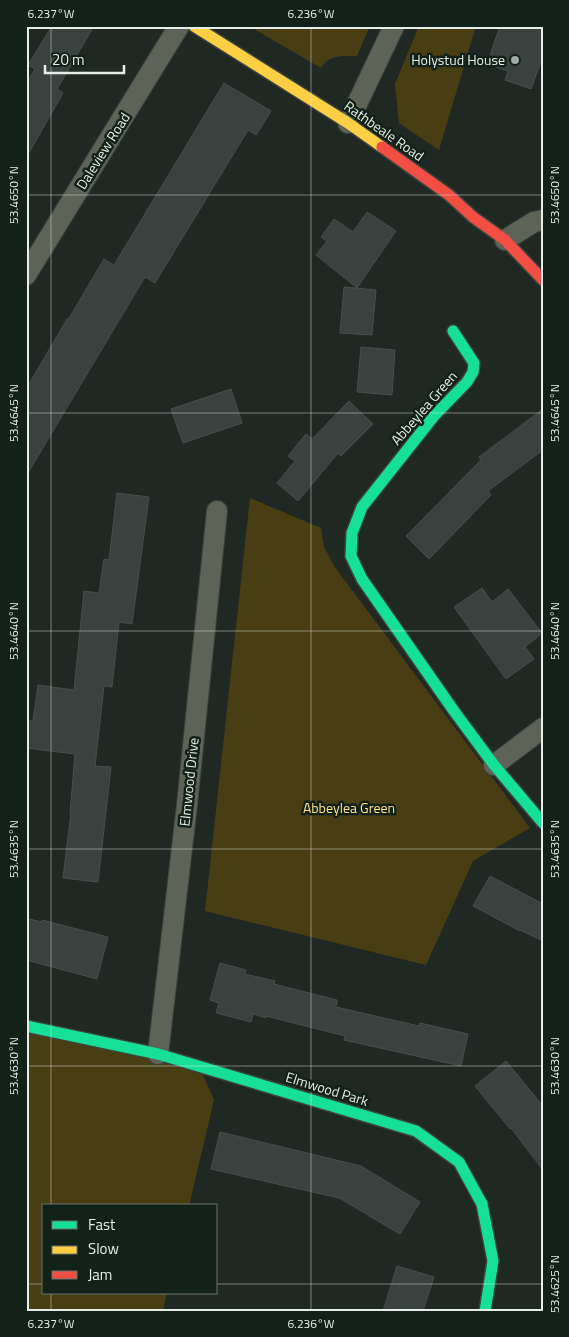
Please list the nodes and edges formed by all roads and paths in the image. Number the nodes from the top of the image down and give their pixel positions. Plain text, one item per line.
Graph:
1 (179, 26) edge
2 (194, 26) edge
3 (394, 26) edge
4 (348, 123) junction
5 (543, 220) edge
6 (505, 240) junction
7 (26, 275) edge
8 (543, 280) edge
9 (453, 331) dead end
10 (217, 511) dead end
11 (543, 728) edge
12 (494, 765) junction
13 (543, 823) edge
14 (26, 1026) edge
15 (158, 1054) junction
16 (485, 1311) edge

1 - 7 street, Daleview Road
2 - 4 street, Rathbeale Road
3 - 4 street
4 - 6 street, Rathbeale Road
5 - 6 street
6 - 8 street, Rathbeale Road
9 - 12 street, Abbeylea Green
10 - 15 street, Elmwood Drive
11 - 12 street
12 - 13 street, Abbeylea Green
14 - 15 street, Elmwood Park
15 - 16 street, Elmwood Park

